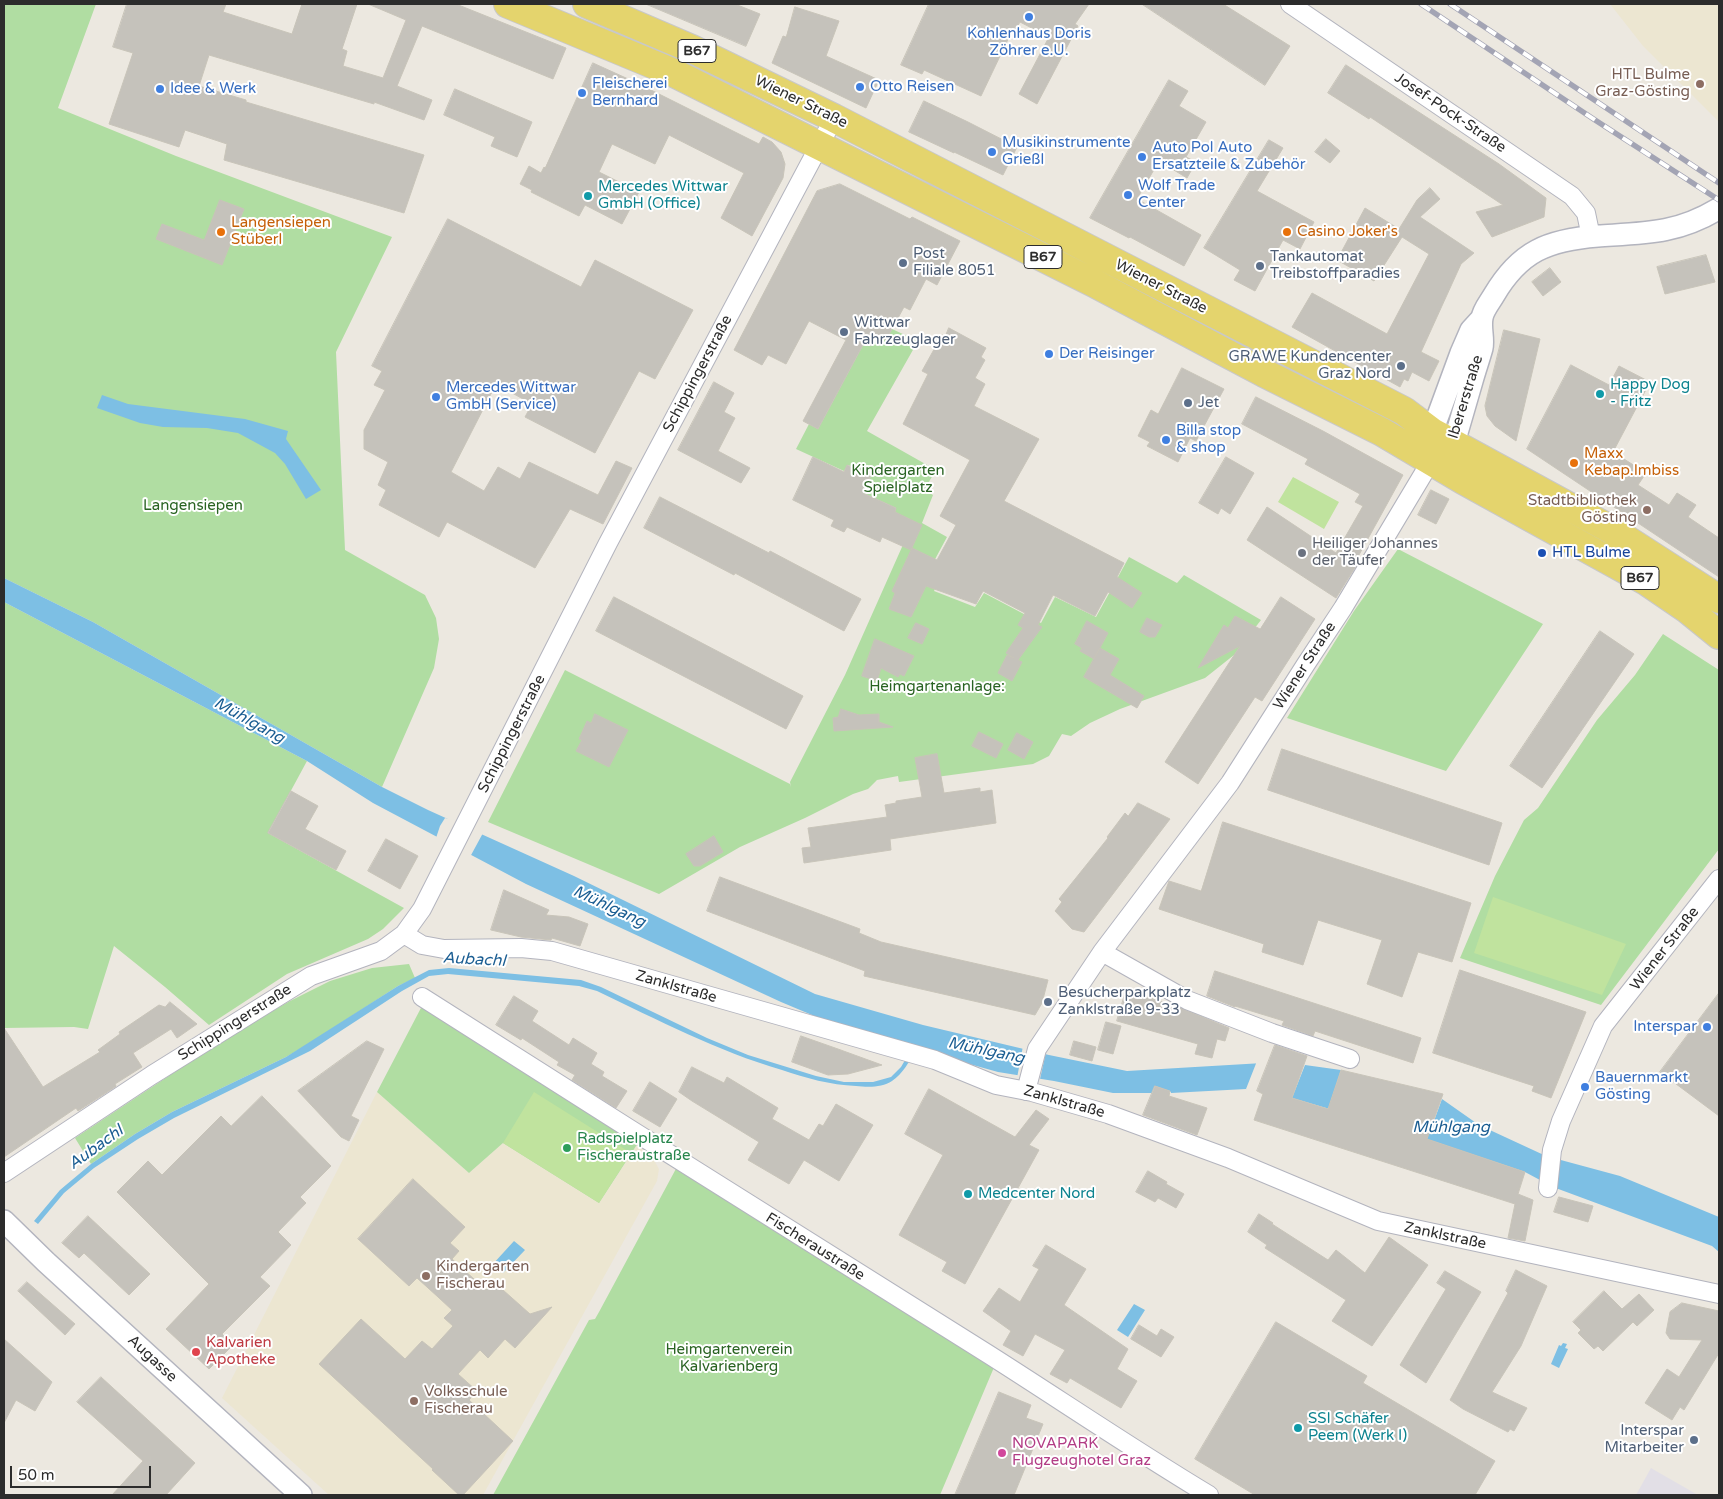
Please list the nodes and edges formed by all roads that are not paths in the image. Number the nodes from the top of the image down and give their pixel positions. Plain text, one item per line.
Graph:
1 (508, 4) edge
2 (587, 4) edge
3 (1290, 4) edge
4 (834, 118) junction
5 (819, 146) junction
6 (1718, 209) edge
7 (1591, 237) junction
8 (1443, 437) junction
9 (1431, 461) junction
10 (1719, 599) edge
11 (1719, 635) edge
12 (1222, 793) joint
13 (1719, 879) edge
14 (404, 934) junction
15 (1102, 952) junction
16 (422, 997) dead end
17 (1350, 1059) dead end
18 (1028, 1086) junction
19 (4, 1173) edge
20 (1548, 1188) dead end
21 (4, 1221) edge
22 (1719, 1294) edge
23 (302, 1495) edge
24 (1209, 1495) edge

1 - 5 main road, Wiener Straße / B67
2 - 4 main road, Wiener Straße / B67
3 - 7 street, Josef-Pock-Straße
4 - 5 street, Schippingerstraße
4 - 8 main road, Wiener Straße / B67
5 - 9 main road, Wiener Straße / B67
5 - 14 street, Schippingerstraße
6 - 7 street, Ibererstraße
7 - 8 street, Ibererstraße
8 - 9 street, Ibererstraße
8 - 10 main road, Wiener Straße / B67
9 - 11 main road, Wiener Straße / B67
9 - 12 street, Wiener Straße
12 - 15 street, Zanklstraße
13 - 20 street, Wiener Straße
14 - 18 street, Zanklstraße
14 - 19 street, Schippingerstraße
15 - 17 street
15 - 18 street, Zanklstraße
16 - 24 street, Fischeraustraße
18 - 22 street, Zanklstraße
21 - 23 street, Augasse

